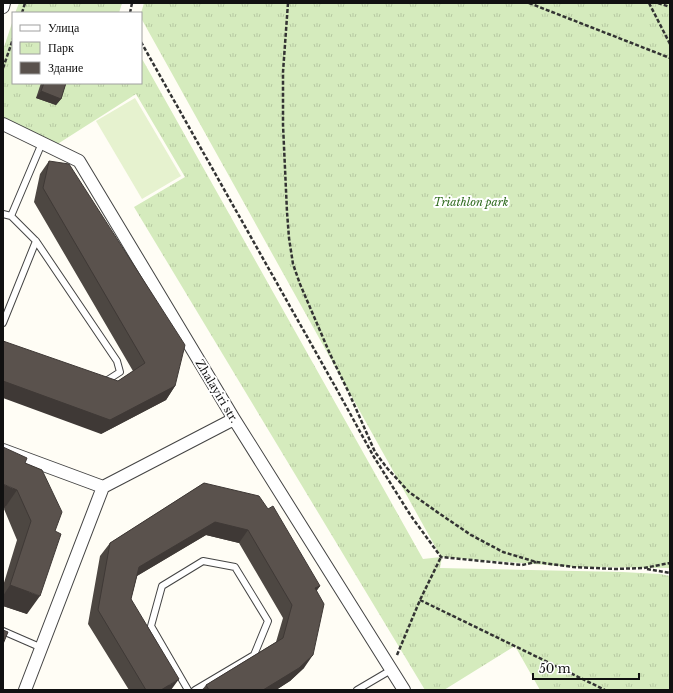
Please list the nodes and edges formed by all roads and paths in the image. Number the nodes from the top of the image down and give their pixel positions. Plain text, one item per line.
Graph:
1 (4, 3) edge
2 (288, 3) edge
3 (529, 3) edge
4 (649, 3) edge
5 (658, 3) edge
6 (3, 7) edge
7 (670, 7) edge
8 (12, 42) edge
9 (142, 44) edge
10 (670, 44) edge
11 (670, 58) edge
12 (3, 68) edge
13 (3, 124) edge
14 (42, 143) junction
15 (3, 214) edge
16 (10, 216) junction
17 (36, 240) junction
18 (3, 324) edge
19 (98, 378) edge
20 (234, 419) junction
21 (3, 450) edge
22 (103, 487) junction
23 (442, 557) junction
24 (536, 562) junction
25 (670, 563) edge
26 (644, 568) junction
27 (670, 574) edge
28 (420, 600) junction
29 (3, 632) edge
30 (42, 648) junction
31 (391, 670) junction
32 (25, 690) edge
33 (188, 690) edge
34 (196, 690) edge
35 (357, 690) edge
36 (404, 690) edge
37 (605, 690) edge

1 - 6 street
2 - 24 path
3 - 11 path
4 - 10 path
5 - 7 path
8 - 12 path
9 - 23 path
13 - 14 street, Zhalayiri str.
14 - 16 lane
14 - 20 street, Zhalayiri str.
15 - 16 lane
16 - 17 lane
17 - 18 lane
17 - 19 lane
20 - 22 street
20 - 31 street, Zhalayiri str.
21 - 22 street
22 - 30 street
23 - 24 path
23 - 28 path
24 - 26 path
25 - 26 path
26 - 27 path
28 - 31 path
28 - 37 path
29 - 30 lane
30 - 32 street
31 - 35 lane
31 - 36 street, Zhalayiri str.
33 - 34 lane

